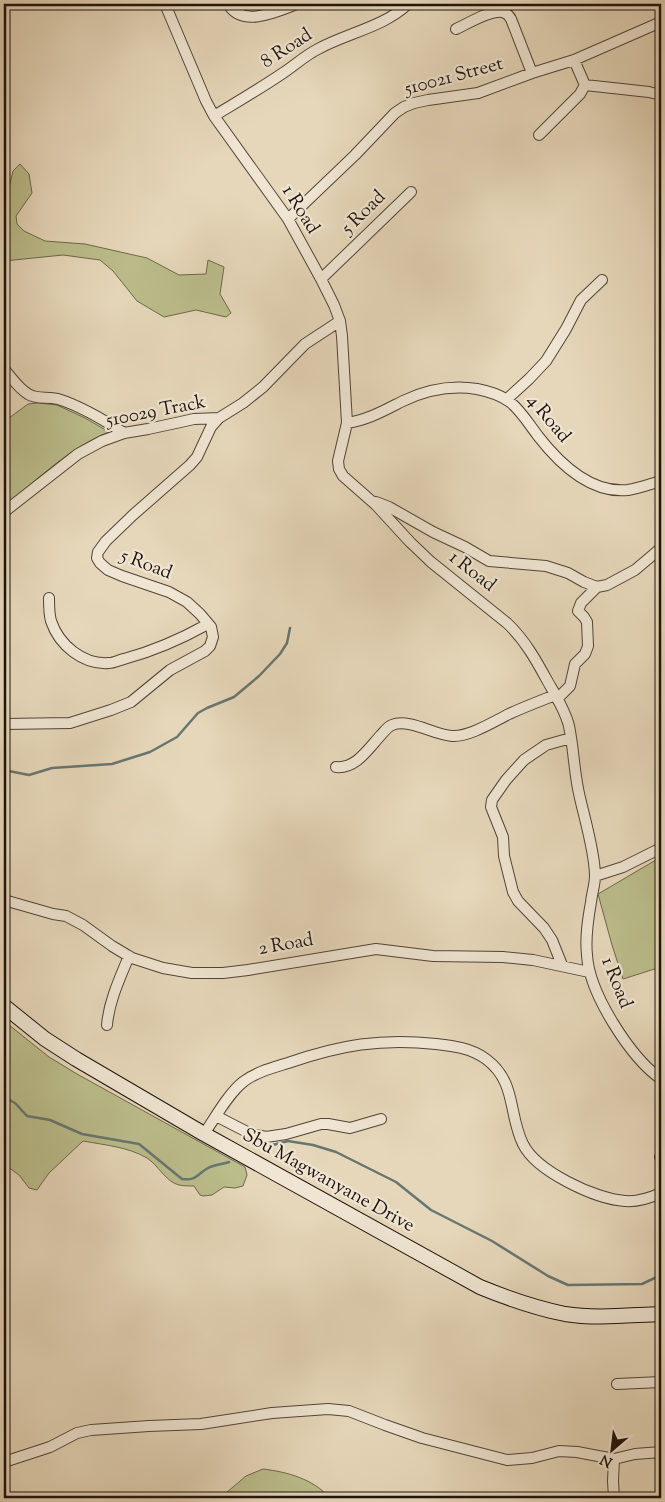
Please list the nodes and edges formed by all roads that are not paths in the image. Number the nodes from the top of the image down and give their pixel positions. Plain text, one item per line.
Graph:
1 (165, 4) edge
2 (228, 4) edge
3 (297, 4) edge
4 (408, 4) edge
5 (661, 22) edge
6 (456, 29) dead end
7 (574, 60) junction
8 (532, 73) junction
9 (585, 85) junction
10 (661, 95) edge
11 (214, 116) junction
12 (539, 135) dead end
13 (411, 192) dead end
14 (288, 219) junction
15 (321, 279) junction
16 (602, 280) dead end
17 (340, 321) junction
18 (4, 369) edge
19 (507, 399) junction
20 (219, 418) junction
21 (347, 423) junction
22 (124, 433) junction
23 (661, 481) edge
24 (368, 498) junction
25 (4, 512) edge
26 (661, 548) edge
27 (597, 586) junction
28 (49, 598) dead end
29 (208, 624) junction
30 (556, 697) junction
31 (4, 724) edge
32 (571, 738) junction
33 (336, 767) dead end
34 (661, 848) edge
35 (595, 876) junction
36 (4, 900) edge
37 (129, 956) junction
38 (562, 965) junction
39 (589, 972) junction
40 (4, 1006) edge
41 (107, 1024) dead end
42 (661, 1079) edge
43 (216, 1116) junction
44 (381, 1119) dead end
45 (204, 1134) junction
46 (661, 1193) edge
47 (661, 1314) edge
48 (661, 1382) edge
49 (617, 1384) dead end
50 (661, 1452) edge
51 (616, 1459) junction
52 (4, 1462) edge
53 (614, 1498) edge

1 - 11 street, 1 Road
2 - 3 street
4 - 11 street, 8 Road
5 - 7 street, 510021 Street
6 - 8 street
7 - 8 street, 510021 Street
7 - 9 street
8 - 14 street, 510021 Street
9 - 10 street
9 - 12 street
11 - 14 street, 1 Road
13 - 15 street, 5 Road
14 - 15 street, 1 Road
15 - 17 street, 1 Road
16 - 19 street
17 - 20 street, 5 Road
17 - 21 street, 1 Road
18 - 22 street
19 - 21 street, 4 Road
19 - 23 street, 4 Road
20 - 22 street, 510029 Track
20 - 29 street, 5 Road
21 - 24 street, 1 Road
22 - 25 street, 510029 Track
24 - 27 street
24 - 30 street, 1 Road
26 - 27 street
27 - 30 street
28 - 29 street
29 - 31 street
30 - 32 street, 1 Road
30 - 33 street
32 - 35 street, 1 Road
32 - 38 street
34 - 35 street
35 - 39 street, 1 Road
36 - 37 street, 2 Road
37 - 38 street, 2 Road
37 - 41 street
38 - 39 street, 2 Road
39 - 42 street, 1 Road
40 - 45 main road, Sbu Magwanyane Drive
43 - 44 street
43 - 45 street
43 - 46 street
45 - 47 main road, Sbu Magwanyane Drive
48 - 49 street
50 - 51 street
51 - 52 street
51 - 53 street

